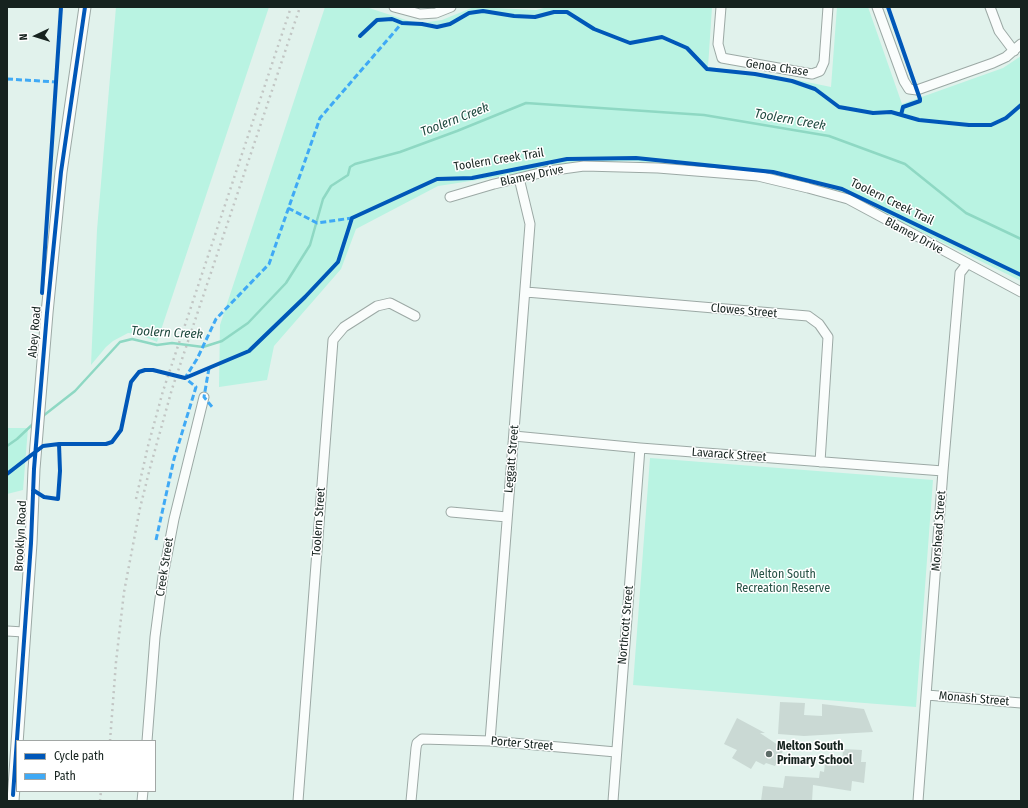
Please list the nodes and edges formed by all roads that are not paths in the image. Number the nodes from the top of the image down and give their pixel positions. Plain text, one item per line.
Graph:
1 (85, 7) edge
2 (394, 7) edge
3 (451, 7) edge
4 (721, 7) edge
5 (828, 7) edge
6 (878, 7) edge
7 (990, 7) edge
8 (1018, 48) edge
9 (519, 178) junction
10 (450, 197) dead end
11 (967, 264) junction
12 (526, 292) junction
13 (1021, 292) edge
14 (415, 316) dead end
15 (204, 397) dead end
16 (514, 436) junction
17 (640, 448) junction
18 (820, 462) junction
19 (34, 469) joint
20 (943, 471) junction
21 (451, 512) dead end
22 (507, 517) junction
23 (7, 631) edge
24 (24, 632) junction
25 (927, 695) junction
26 (1021, 703) edge
27 (16, 740) edge
28 (147, 740) edge
29 (490, 741) junction
30 (16, 743) edge
31 (616, 752) junction
32 (12, 799) edge
33 (298, 801) edge
34 (411, 801) edge
35 (612, 801) edge
36 (918, 801) edge

1 - 19 street, Abey Road
2 - 3 street
4 - 5 street, Genoa Chase
6 - 8 street
7 - 8 street
9 - 10 street, Blamey Drive
9 - 11 street, Blamey Drive
9 - 12 street, Leggatt Street
11 - 13 street, Blamey Drive
11 - 20 street, Morshead Street
12 - 16 street, Leggatt Street
12 - 18 street, Clowes Street
14 - 33 street, Toolern Street
15 - 28 street, Creek Street
16 - 17 street, Lavarack Street
16 - 22 street, Leggatt Street
17 - 18 street, Lavarack Street
17 - 31 street, Northcott Street
18 - 20 street, Lavarack Street
19 - 24 street, Brooklyn Road
20 - 25 street, Morshead Street
21 - 22 street
22 - 29 street, Leggatt Street
23 - 24 street
24 - 27 street, Brooklyn Road
25 - 26 street, Monash Street
25 - 36 street, Morshead Street
29 - 31 street, Porter Street
29 - 34 street, Porter Street
30 - 32 street, Brooklyn Road
31 - 35 street, Northcott Street

